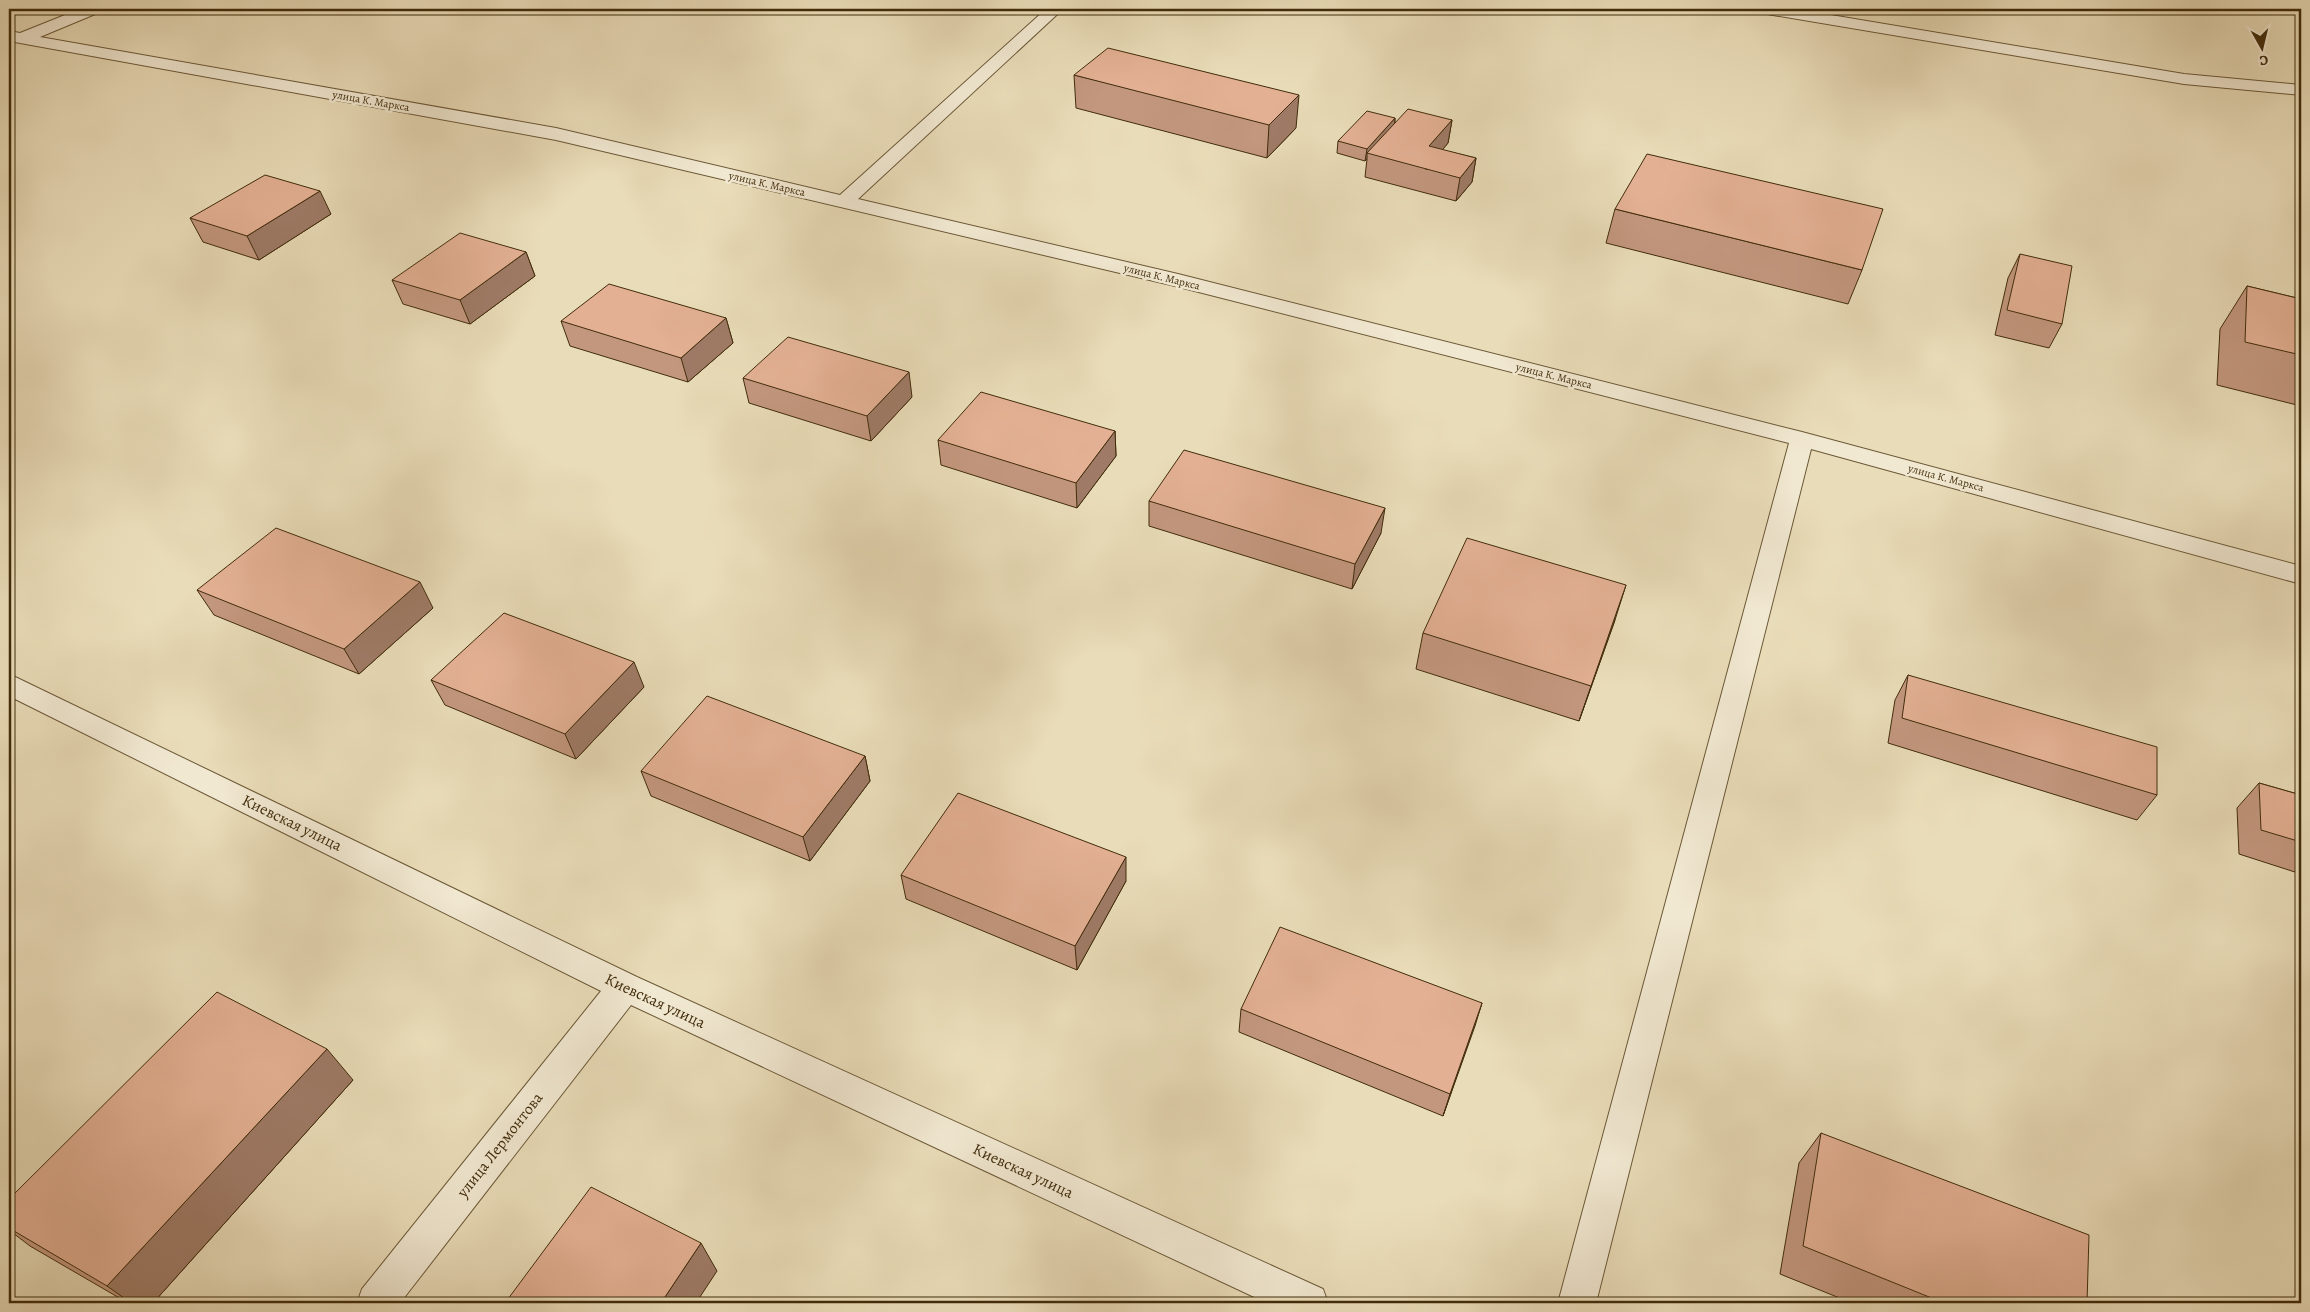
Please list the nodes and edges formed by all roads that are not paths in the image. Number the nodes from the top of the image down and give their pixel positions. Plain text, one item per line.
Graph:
1 (94, 9) edge
2 (1767, 9) edge
3 (1046, 11) edge
4 (15, 37) edge
5 (2301, 90) edge
6 (844, 202) junction
7 (1802, 439) junction
8 (2301, 574) edge
9 (9, 684) edge
10 (625, 987) junction
11 (376, 1303) edge
12 (1309, 1303) edge
13 (1577, 1303) edge

1 - 4 street
2 - 5 street
3 - 6 street
4 - 6 street, улица К. Маркса
6 - 7 street, улица К. Маркса
7 - 8 street, улица К. Маркса
7 - 13 street
9 - 10 street, Киевская улица
10 - 11 street, улица Лермонтова
10 - 12 street, Киевская улица

